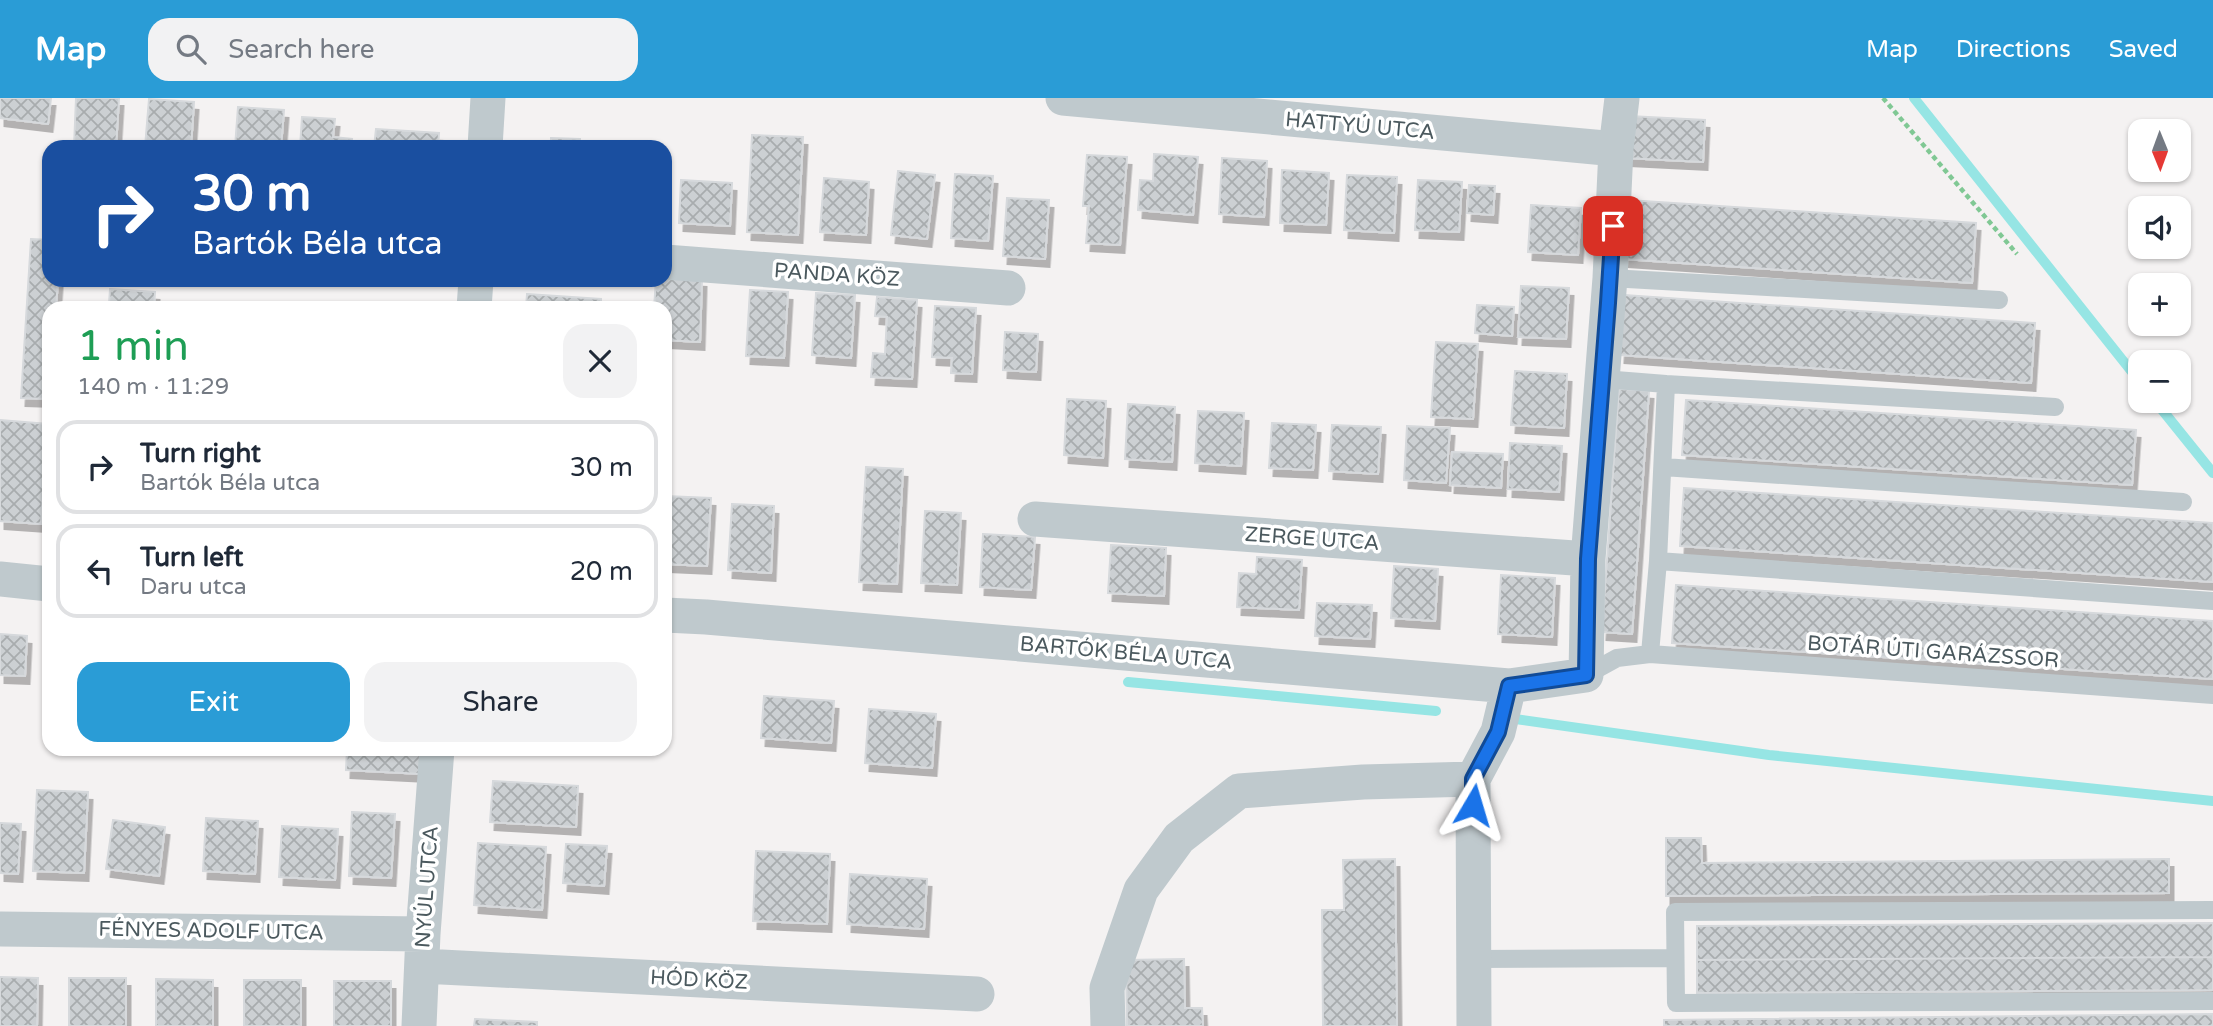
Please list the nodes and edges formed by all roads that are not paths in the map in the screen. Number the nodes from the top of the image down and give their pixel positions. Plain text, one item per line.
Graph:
1 (488, 98) edge
2 (1063, 98) edge
3 (1622, 98) edge
4 (485, 140) edge
5 (1616, 149) junction
6 (672, 263) edge
7 (1610, 278) junction
8 (1008, 288) dead end
9 (1999, 300) dead end
10 (1603, 379) junction
11 (1666, 384) junction
12 (2054, 407) dead end
13 (1662, 467) junction
14 (2183, 502) dead end
15 (1035, 519) dead end
16 (1588, 559) junction
17 (1658, 561) junction
18 (0, 579) edge
19 (42, 583) edge
20 (2213, 601) edge
21 (672, 615) edge
22 (1650, 654) junction
23 (1586, 675) junction
24 (1509, 686) junction
25 (2213, 695) edge
26 (437, 756) edge
27 (1473, 779) junction
28 (2213, 910) edge
29 (0, 929) edge
30 (422, 950) junction
31 (1675, 958) junction
32 (1474, 959) junction
33 (977, 994) dead end
34 (2213, 1001) edge
35 (419, 1026) edge
36 (1108, 1026) edge
37 (1474, 1026) edge

1 - 4 street
2 - 5 street, HATTYÚ UTCA
3 - 5 street
5 - 7 street
6 - 8 street, PANDA KÖZ
7 - 9 lane
7 - 10 street
10 - 11 lane
10 - 16 street
11 - 12 lane
11 - 13 lane
13 - 14 lane
13 - 17 lane
15 - 16 street, ZERGE UTCA
16 - 23 street
17 - 20 lane
17 - 22 lane
18 - 19 street
21 - 24 street, BARTÓK BÉLA UTCA
22 - 23 lane, BOTÁR ÚTI GARÁZSSOR
22 - 25 lane, BOTÁR ÚTI GARÁZSSOR
23 - 24 street, BARTÓK BÉLA UTCA
24 - 27 street
26 - 30 street, NYÚL UTCA
27 - 32 street
27 - 36 street
28 - 31 lane
29 - 30 street, FÉNYES ADOLF UTCA
30 - 33 street, HÓD KÖZ
30 - 35 street, NYÚL UTCA
31 - 32 lane
31 - 34 lane
32 - 37 street

